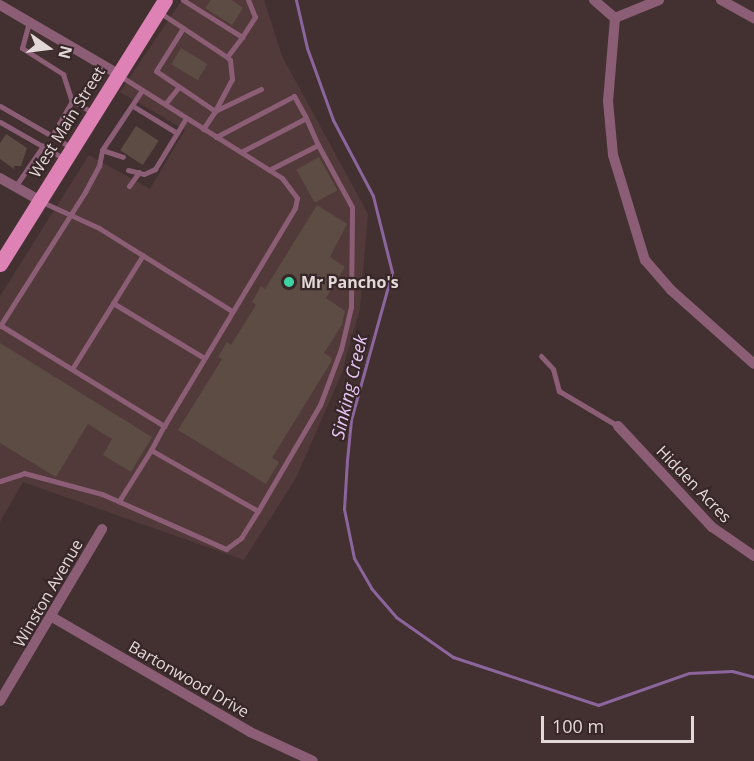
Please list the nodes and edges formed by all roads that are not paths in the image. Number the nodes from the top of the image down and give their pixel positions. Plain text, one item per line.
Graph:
1 (183, 0) edge
2 (249, 0) edge
3 (594, 0) edge
4 (659, 0) edge
5 (721, 0) edge
6 (0, 5) edge
7 (161, 5) edge
8 (615, 18) junction
9 (754, 18) edge
10 (29, 22) junction
11 (183, 28) junction
12 (242, 37) junction
13 (227, 57) junction
14 (118, 74) junction
15 (178, 88) junction
16 (261, 89) dead end
17 (142, 90) junction
18 (72, 101) junction
19 (165, 104) junction
20 (0, 106) edge
21 (133, 106) junction
22 (215, 111) junction
23 (93, 113) junction
24 (186, 118) junction
25 (306, 118) junction
26 (0, 122) edge
27 (203, 129) junction
28 (177, 133) junction
29 (52, 136) junction
30 (216, 137) junction
31 (318, 145) junction
32 (43, 146) junction
33 (102, 150) junction
34 (241, 152) junction
35 (68, 153) junction
36 (115, 157) junction
37 (123, 157) dead end
38 (118, 164) dead end
39 (269, 170) junction
40 (0, 178) edge
41 (129, 186) dead end
42 (15, 187) junction
43 (39, 200) junction
44 (70, 216) junction
45 (143, 255) junction
46 (0, 264) edge
47 (113, 303) junction
48 (232, 310) junction
49 (0, 325) edge
50 (541, 356) dead end
51 (204, 358) junction
52 (754, 364) edge
53 (72, 369) junction
54 (164, 426) junction
55 (618, 426) joint
56 (151, 450) junction
57 (0, 481) edge
58 (119, 501) junction
59 (258, 511) junction
60 (102, 529) dead end
61 (754, 556) edge
62 (52, 617) junction
63 (0, 701) edge
64 (313, 761) edge

1 - 12 lane
2 - 12 lane
3 - 8 street
4 - 8 street
5 - 9 street
6 - 10 street
7 - 11 lane
7 - 14 main road, West Main Street
8 - 52 street
10 - 14 street
10 - 18 lane
11 - 13 lane
11 - 15 lane
12 - 13 lane
13 - 22 lane
14 - 17 lane
14 - 23 main road, West Main Street
15 - 19 lane
15 - 22 lane
16 - 22 lane
17 - 19 lane
17 - 21 lane
18 - 23 lane
18 - 29 lane
19 - 24 lane
20 - 29 lane
21 - 28 lane
21 - 33 lane
22 - 27 lane
23 - 35 main road, West Main Street
24 - 27 lane
24 - 28 lane
25 - 30 lane
25 - 31 lane
25 - 34 lane
26 - 32 lane
27 - 30 lane
28 - 41 lane
29 - 35 lane
30 - 34 lane
31 - 39 lane
31 - 59 lane
32 - 35 lane
32 - 42 lane
33 - 36 lane
33 - 44 lane
34 - 39 lane
35 - 43 main road, West Main Street
36 - 37 lane
36 - 38 lane
39 - 48 lane
40 - 42 street
42 - 43 street
43 - 44 lane
43 - 46 main road, West Main Street
44 - 45 lane
44 - 49 lane
45 - 47 lane
45 - 48 lane
47 - 51 lane
47 - 53 lane
48 - 51 lane
49 - 53 lane
50 - 55 lane
51 - 54 lane
53 - 54 lane
54 - 56 lane
55 - 61 street, Hidden Acres
56 - 58 lane
56 - 59 lane
57 - 58 lane
58 - 59 lane
60 - 62 street, Winston Avenue
62 - 63 street, Winston Avenue
62 - 64 street, Bartonwood Drive

